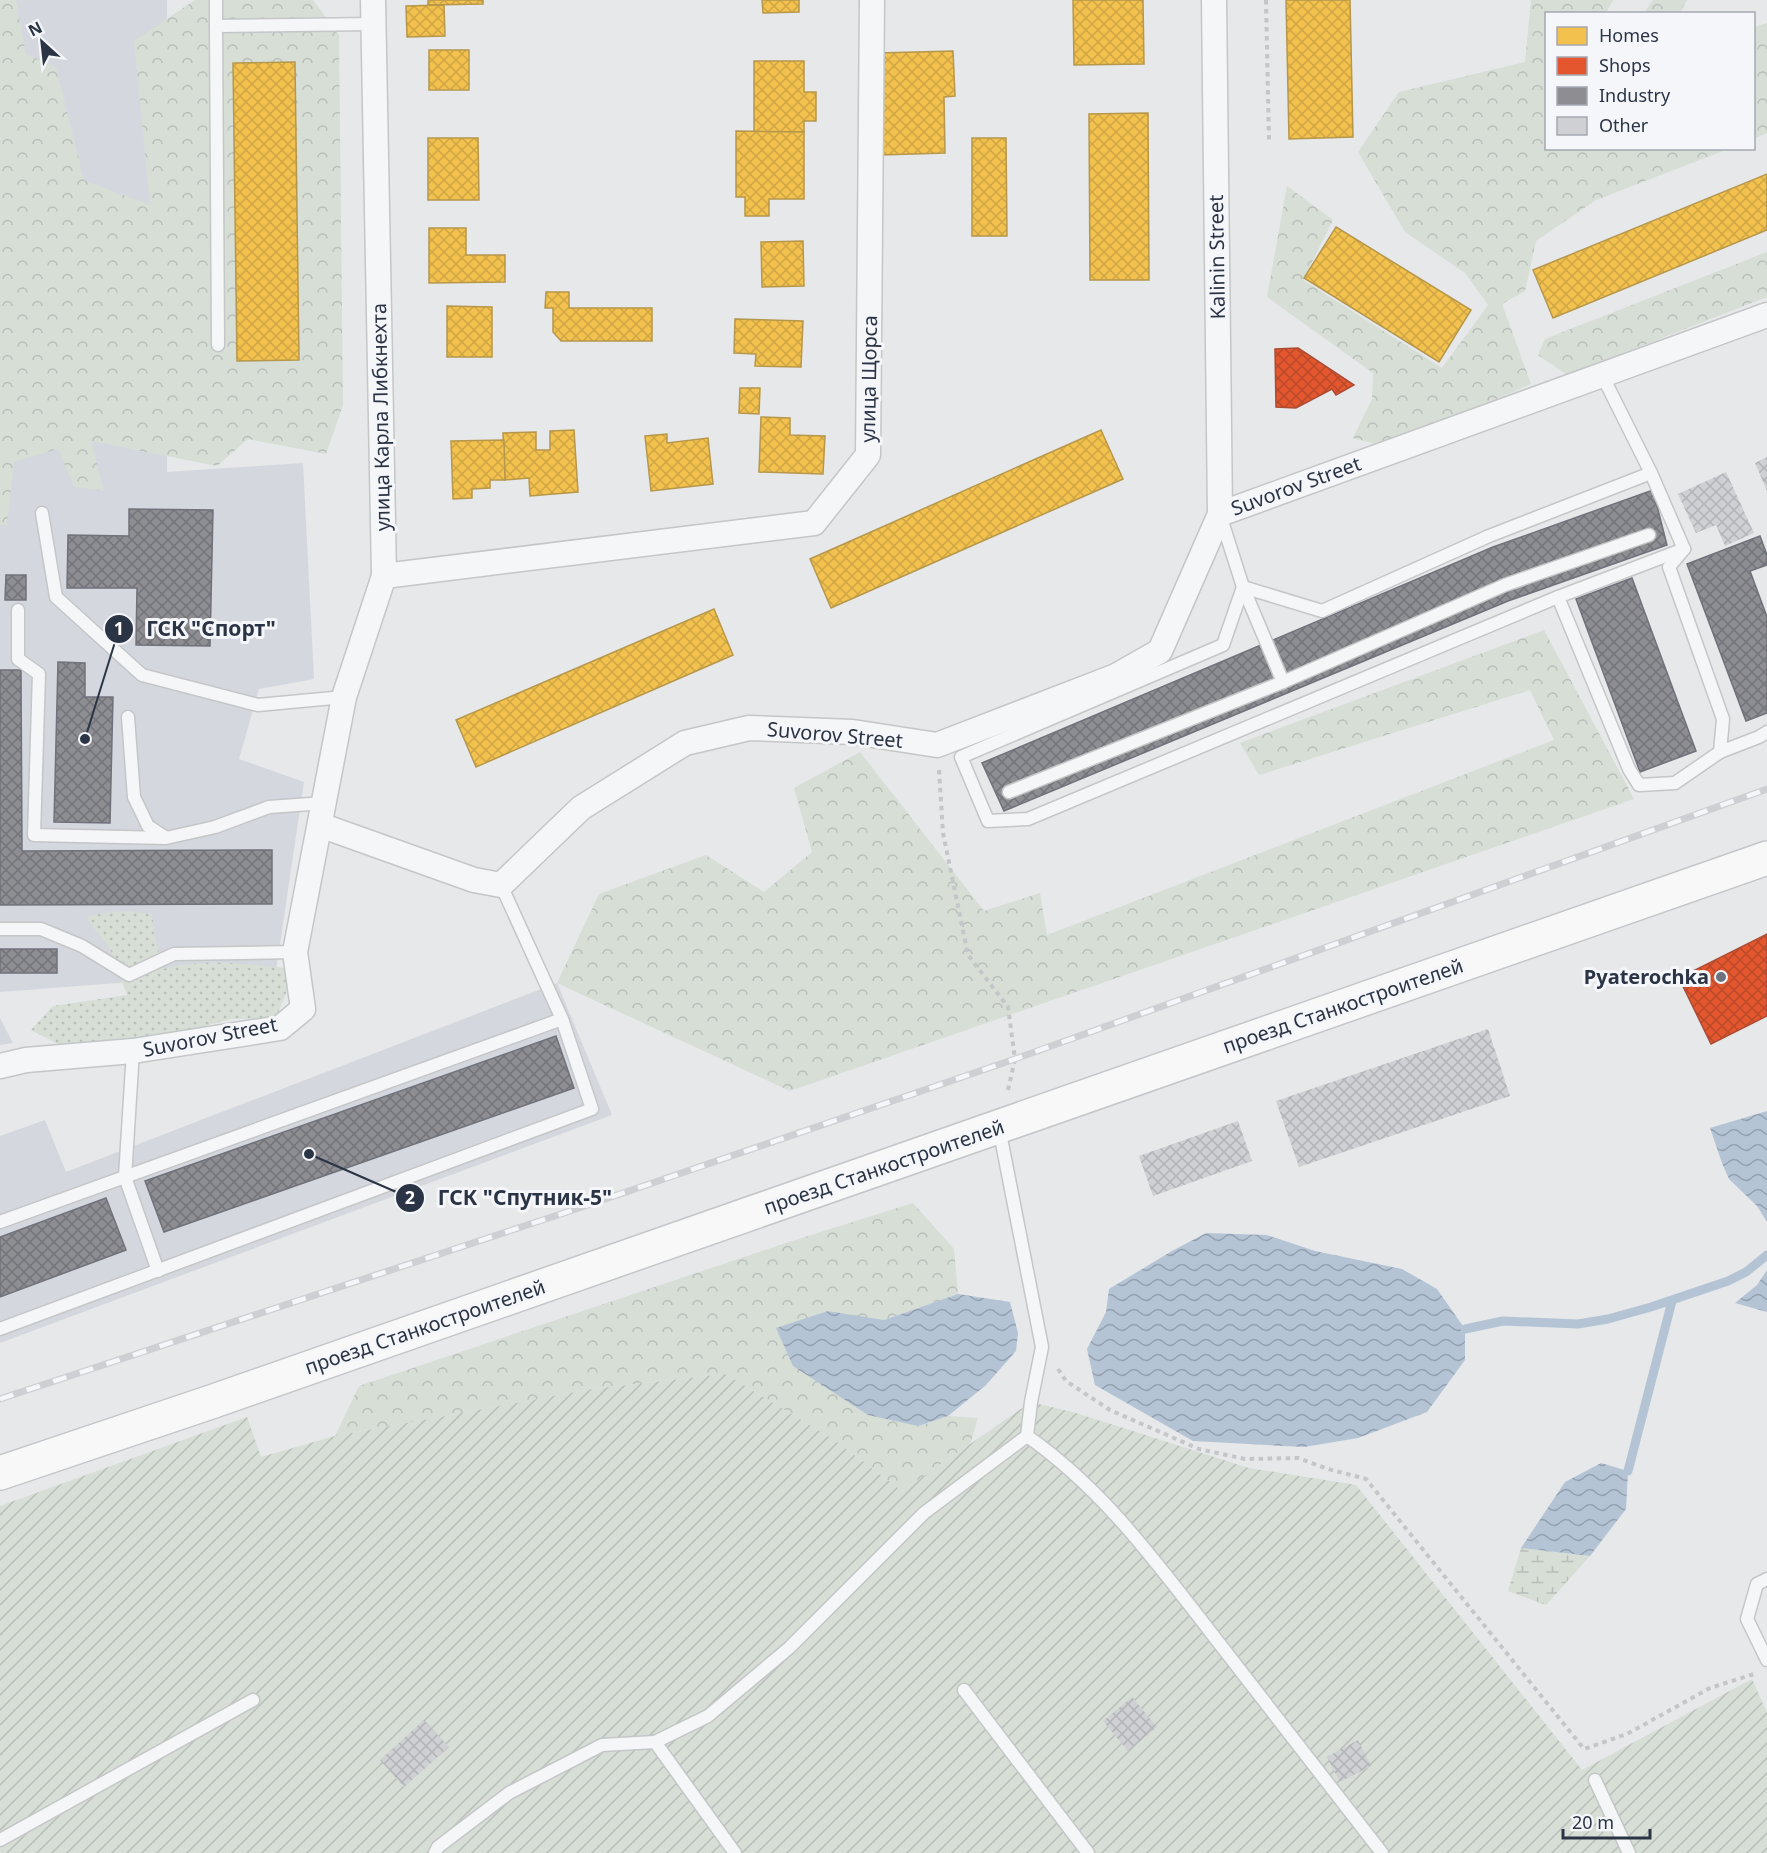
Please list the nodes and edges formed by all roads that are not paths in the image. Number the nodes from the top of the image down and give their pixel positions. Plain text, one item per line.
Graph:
1 (216, 0) edge
2 (373, 0) edge
3 (872, 0) edge
4 (1214, 0) edge
5 (373, 24) junction
6 (216, 26) junction
7 (1767, 315) edge
8 (218, 345) dead end
9 (1602, 375) junction
10 (1651, 473) junction
11 (42, 513) dead end
12 (1220, 514) junction
13 (1649, 535) dead end
14 (1683, 549) junction
15 (384, 576) junction
16 (1243, 587) junction
17 (1558, 597) junction
18 (18, 610) dead end
19 (1283, 682) junction
20 (344, 697) junction
21 (128, 717) dead end
22 (1767, 732) edge
23 (1720, 752) junction
24 (1009, 792) dead end
25 (322, 814) junction
26 (166, 838) junction
27 (1767, 858) edge
28 (501, 885) junction
29 (0, 929) edge
30 (295, 952) junction
31 (562, 1019) junction
32 (133, 1052) junction
33 (0, 1066) edge
34 (999, 1126) junction
35 (125, 1177) junction
36 (0, 1222) edge
37 (158, 1271) junction
38 (0, 1329) edge
39 (1027, 1436) junction
40 (0, 1473) edge
41 (1767, 1579) edge
42 (1764, 1666) edge
43 (964, 1690) dead end
44 (253, 1700) dead end
45 (656, 1742) junction
46 (1595, 1780) dead end
47 (0, 1840) edge
48 (435, 1853) edge
49 (735, 1853) edge
50 (1088, 1853) edge
51 (1382, 1853) edge
52 (1629, 1853) edge

1 - 6 lane
2 - 5 street, улица Карла Либкнехта
3 - 15 street, улица Щорса
4 - 12 street, Kalinin Street
5 - 6 lane
5 - 15 street, улица Карла Либкнехта
6 - 8 lane
7 - 9 street, Suvorov Street
9 - 10 lane
9 - 12 street, Suvorov Street
10 - 14 lane
10 - 16 lane
11 - 20 lane
12 - 16 lane
12 - 28 street, Suvorov Street
13 - 19 lane
14 - 17 lane
14 - 23 lane
15 - 20 street, улица Карла Либкнехта
16 - 17 lane
16 - 19 lane
17 - 23 lane
18 - 26 lane
19 - 24 lane
20 - 25 street, улица Карла Либкнехта
21 - 26 lane
22 - 23 lane
25 - 26 lane
25 - 28 street
25 - 30 street, Suvorov Street
27 - 34 main road, проезд Станкостроителей
28 - 31 lane
29 - 30 lane
30 - 32 street, Suvorov Street
31 - 35 lane
31 - 37 lane
32 - 33 street, Suvorov Street
32 - 35 lane
34 - 39 lane
34 - 40 main road, проезд Станкостроителей
35 - 36 lane
35 - 37 lane
37 - 38 lane
39 - 45 lane
39 - 51 lane
41 - 42 lane
43 - 50 lane
44 - 47 lane
45 - 48 lane
45 - 49 lane
46 - 52 lane

